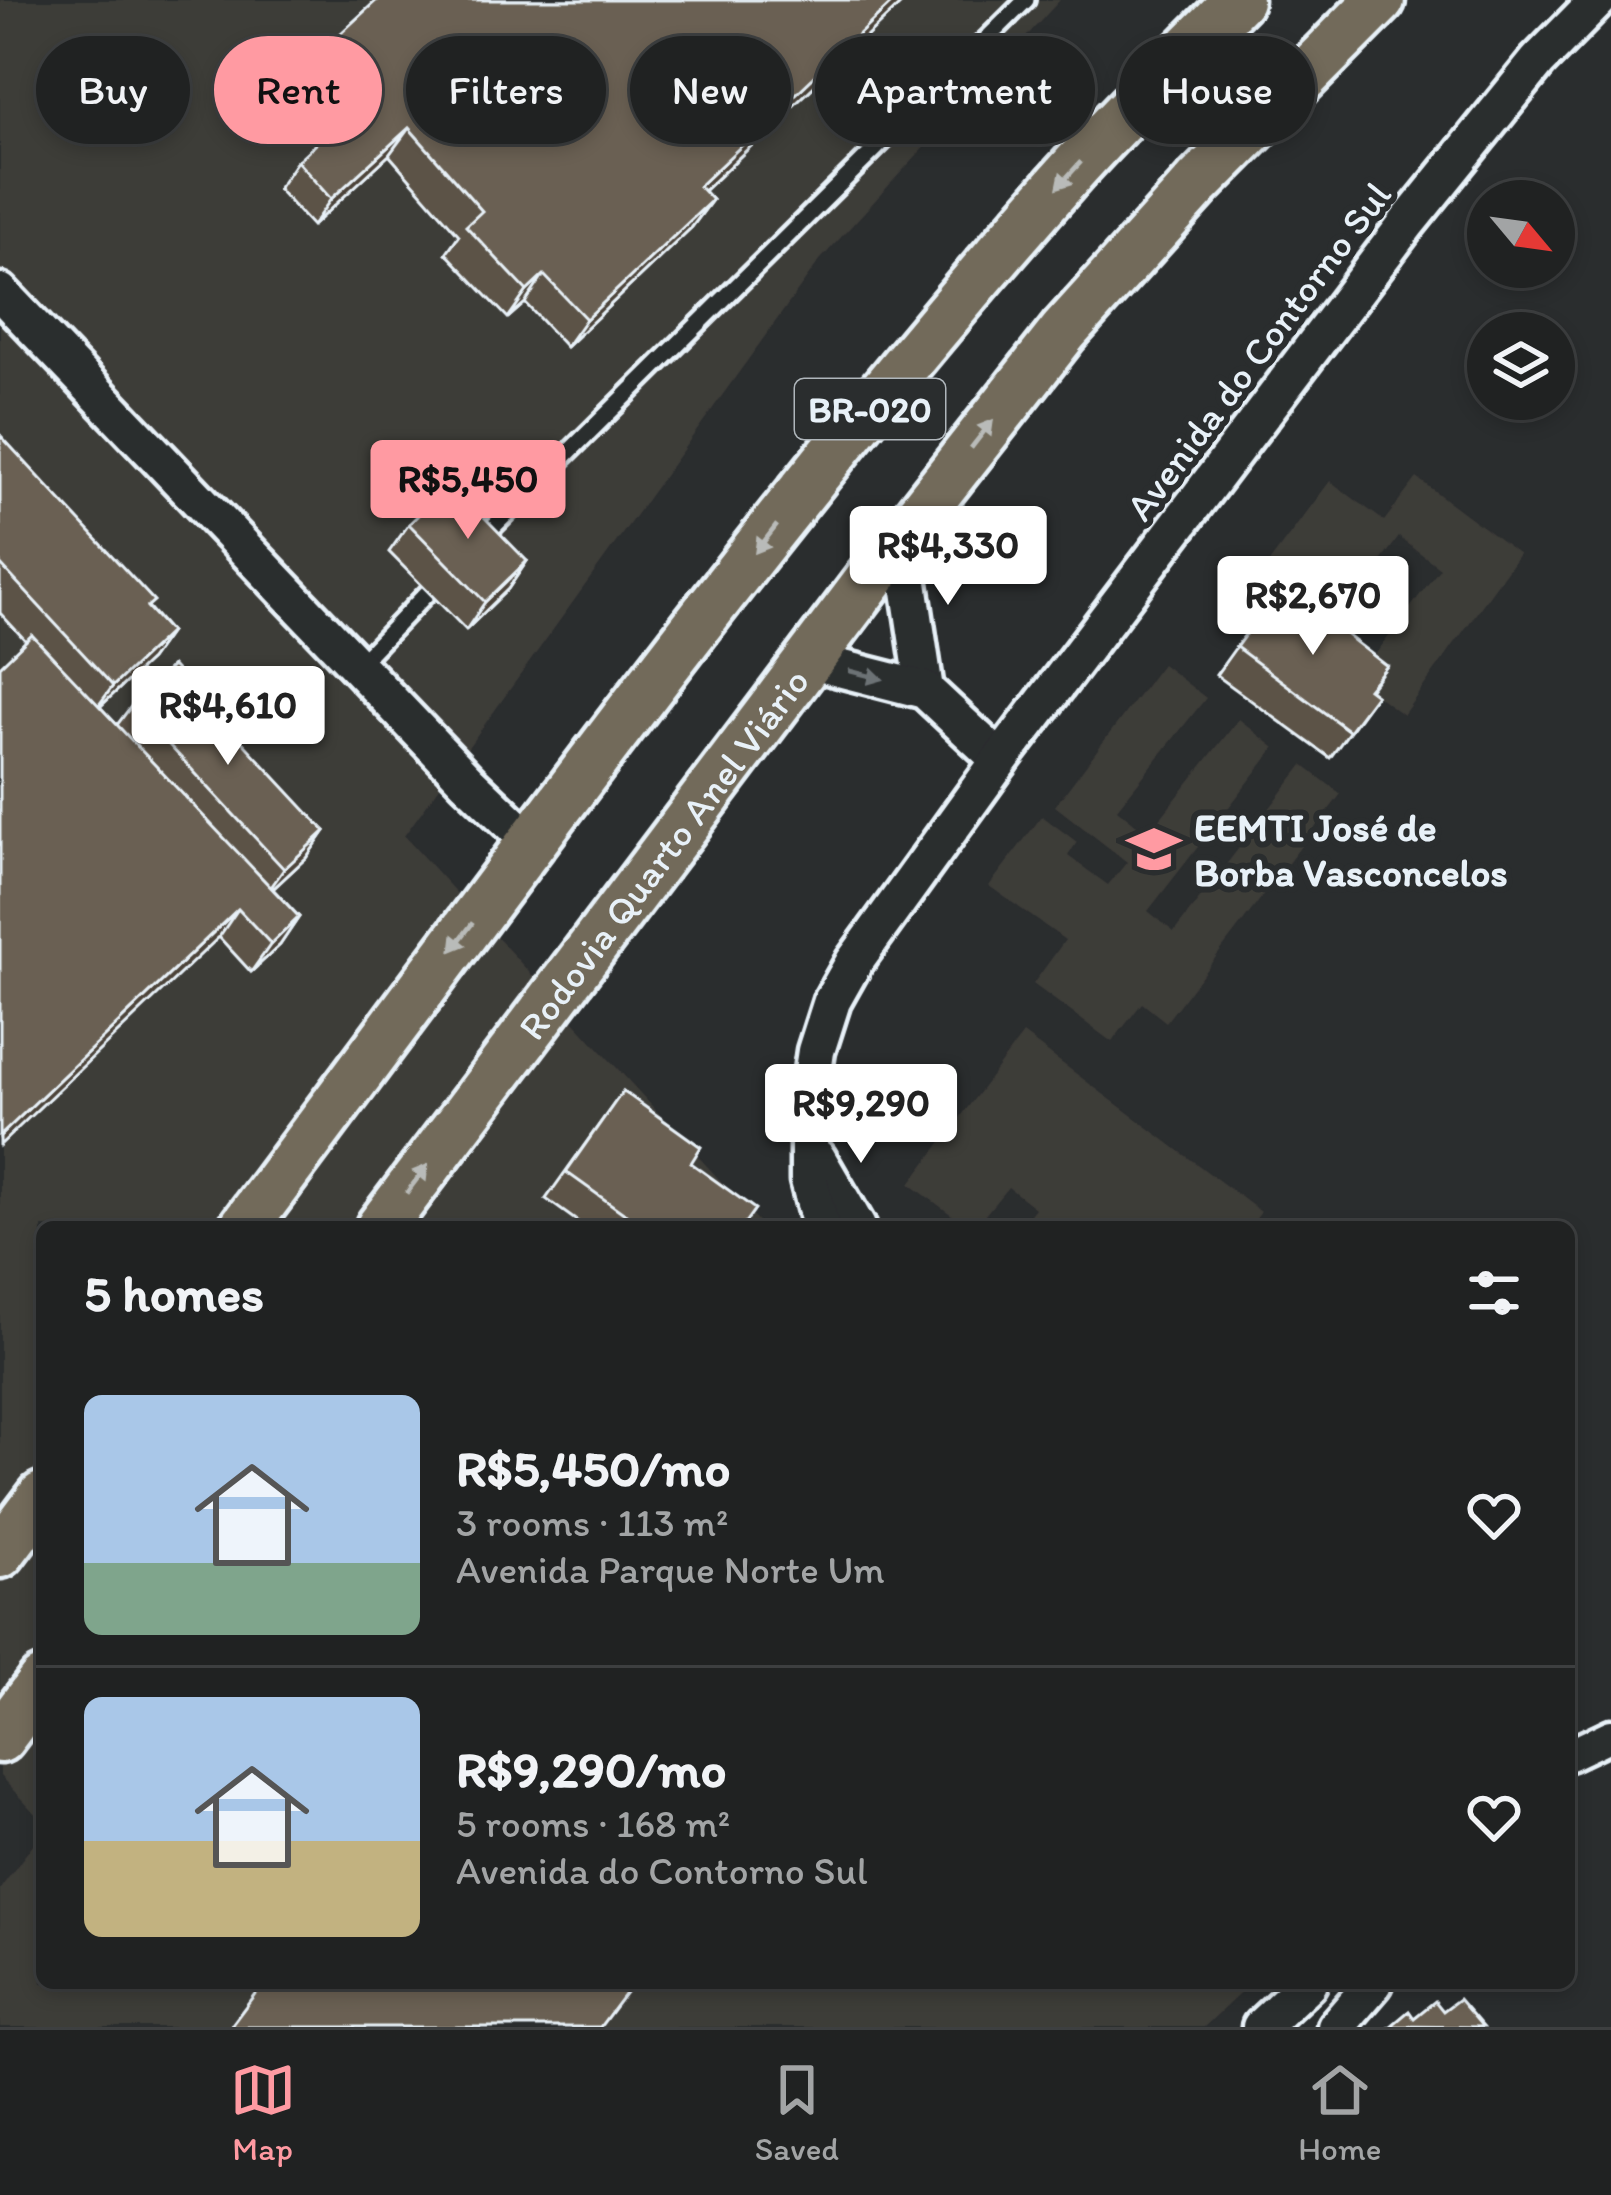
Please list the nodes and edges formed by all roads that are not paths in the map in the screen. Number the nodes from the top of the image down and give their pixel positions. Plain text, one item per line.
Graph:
1 (1026, 0) edge
2 (1238, 0) edge
3 (1380, 0) edge
4 (1598, 0) edge
5 (0, 292) edge
6 (902, 537) junction
7 (470, 550) edge
8 (429, 590) dead end
9 (808, 660) junction
10 (357, 666) junction
11 (925, 690) junction
12 (1000, 760) junction
13 (532, 843) junction
14 (808, 1141) junction
15 (248, 1221) edge
16 (386, 1221) edge
17 (819, 1221) edge
18 (854, 1221) edge
19 (36, 1505) edge
20 (0, 1552) edge
21 (36, 1690) edge
22 (1611, 1736) edge
23 (0, 1738) edge
24 (1575, 1752) edge
25 (1302, 1989) edge
26 (1369, 1989) edge
27 (1261, 2027) edge
28 (1336, 2027) edge

1 - 7 lane
2 -> 13 highway, BR-020
6 -> 3 highway, Rodovia Quarto Anel Viário / BR-020
4 - 12 street, Avenida do Contorno Sul
5 - 10 street
6 - 9 highway, Rodovia Quarto Anel Viário / BR-020
6 - 11 street
8 - 10 lane
9 -> 11 street
16 -> 9 highway, Rodovia Quarto Anel Viário / BR-020
10 - 13 street
11 - 12 street
12 - 14 street, Avenida do Contorno Sul
13 -> 15 highway, BR-020
14 - 17 street, Avenida do Contorno Sul
14 - 18 street
19 - 20 highway
21 - 23 highway
22 - 24 street
25 - 27 street
26 - 28 street

